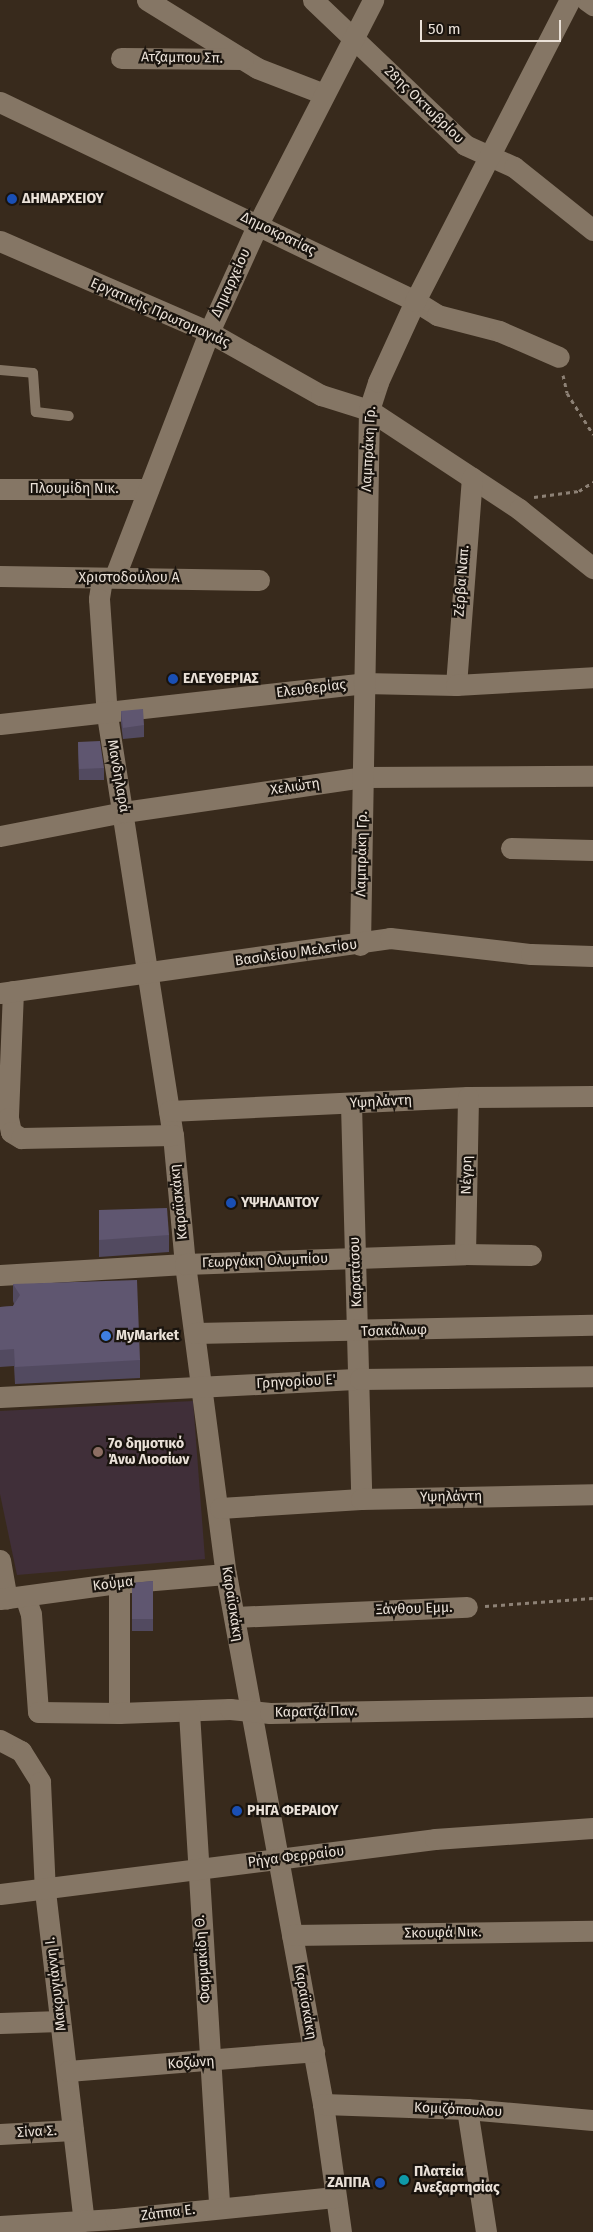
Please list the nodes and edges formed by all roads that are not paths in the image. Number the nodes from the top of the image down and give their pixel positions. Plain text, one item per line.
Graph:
1 (147, 0) edge
2 (313, 0) edge
3 (373, 0) edge
4 (570, 0) edge
5 (586, 0) edge
6 (593, 6) edge
7 (354, 37) junction
8 (121, 58) dead end
9 (243, 59) junction
10 (324, 94) junction
11 (0, 102) edge
12 (488, 156) junction
13 (258, 224) junction
14 (593, 230) edge
15 (0, 240) edge
16 (415, 301) junction
17 (208, 332) junction
18 (559, 357) road end
19 (0, 370) edge
20 (368, 410) junction
21 (69, 416) dead end
22 (472, 478) junction
23 (148, 489) junction
24 (0, 490) edge
25 (593, 568) edge
26 (0, 576) edge
27 (108, 578) junction
28 (259, 580) dead end
29 (593, 676) edge
30 (363, 683) junction
31 (456, 685) junction
32 (107, 714) junction
33 (0, 724) edge
34 (593, 776) edge
35 (364, 777) junction
36 (124, 812) junction
37 (0, 836) edge
38 (511, 848) dead end
39 (593, 850) edge
40 (360, 944) junction
41 (593, 956) edge
42 (148, 972) junction
43 (7, 992) edge
44 (593, 1096) edge
45 (468, 1097) junction
46 (351, 1104) junction
47 (169, 1111) junction
48 (173, 1135) junction
49 (465, 1254) junction
50 (531, 1255) dead end
51 (355, 1258) junction
52 (186, 1264) junction
53 (0, 1274) edge
54 (593, 1325) edge
55 (358, 1332) junction
56 (195, 1333) junction
57 (593, 1376) edge
58 (360, 1379) junction
59 (202, 1387) junction
60 (0, 1398) edge
61 (593, 1494) edge
62 (361, 1499) junction
63 (220, 1508) junction
64 (0, 1563) edge
65 (226, 1574) junction
66 (119, 1583) junction
67 (11, 1597) edge
68 (467, 1607) road end
69 (235, 1617) junction
70 (593, 1707) edge
71 (250, 1711) junction
72 (189, 1712) junction
73 (119, 1713) junction
74 (0, 1740) edge
75 (593, 1828) edge
76 (276, 1860) junction
77 (197, 1869) junction
78 (45, 1891) junction
79 (0, 1894) edge
80 (593, 1931) edge
81 (292, 1935) junction
82 (60, 2022) junction
83 (0, 2023) edge
84 (314, 2051) junction
85 (211, 2062) junction
86 (68, 2071) junction
87 (323, 2104) junction
88 (467, 2110) junction
89 (593, 2120) edge
90 (73, 2130) junction
91 (0, 2134) edge
92 (336, 2197) junction
93 (218, 2206) junction
94 (84, 2221) junction
95 (0, 2226) edge
96 (116, 2226) edge
97 (341, 2232) edge
98 (486, 2232) edge

1 - 9 street
2 - 7 street, 28ης Οκτωβρίου
3 - 7 street, Δημαρχείου
4 - 12 street, Λαμπράκη Γρ.
5 - 6 street
7 - 10 street, Δημαρχείου
7 - 12 street, 28ης Οκτωβρίου
8 - 9 street, Ατζαμπου Σπ.
9 - 10 street
10 - 13 street, Δημαρχείου
11 - 13 street, Δημοκρατίας
12 - 14 street, 28ης Οκτωβρίου
12 - 16 street, Λαμπράκη Γρ.
13 - 16 street, Δημοκρατίας
13 - 17 street, Δημαρχείου
15 - 17 street, Εργατικής Πρωτομαγιάς
16 - 18 street, Δημοκρατίας
16 - 20 street, Λαμπράκη Γρ.
17 - 20 street, Εργατικής Πρωτομαγιάς
17 - 23 street, Δημαρχείου
19 - 21 lane
20 - 22 street, Εργατικής Πρωτομαγιάς
20 - 30 street, Λαμπράκη Γρ.
22 - 25 street, Εργατικής Πρωτομαγιάς
22 - 31 street, Ζέρβα Ναπ.
23 - 24 street, Πλουμίδη Νικ.
23 - 27 street, Δημαρχείου
26 - 27 street, Χριστοδούλου Α
27 - 28 street, Χριστοδούλου Α
27 - 32 street, Μανδηλαρά
29 - 31 street, Ελευθερίας
30 - 31 street, Ελευθερίας
30 - 32 street, Ελευθερίας
30 - 35 street, Λαμπράκη Γρ.
32 - 33 street, Ελευθερίας
32 - 36 street, Μανδηλαρά
34 - 35 street, Χελιώτη
35 - 36 street, Χελιώτη
35 - 40 street, Λαμπράκη Γρ.
36 - 37 street, Χελιώτη
36 - 42 street, Μανδηλαρά
38 - 39 street
40 - 41 street, Βασιλείου Μελετίου
40 - 42 street, Βασιλείου Μελετίου
42 - 43 street, Βασιλείου Μελετίου
42 - 47 street, Καραϊσκάκη
43 - 48 street
44 - 45 street, Υψηλάντη
45 - 46 street, Υψηλάντη
45 - 49 street, Νέγρη
46 - 47 street, Υψηλάντη
46 - 51 street, Καρατάσου
47 - 48 street, Καραϊσκάκη
48 - 52 street, Καραϊσκάκη
49 - 50 street, Γεωργάκη Ολυμπίου
49 - 51 street, Γεωργάκη Ολυμπίου
51 - 52 street, Γεωργάκη Ολυμπίου
51 - 55 street, Καρατάσου
52 - 53 street, Γεωργάκη Ολυμπίου
52 - 56 street, Καραϊσκάκη
54 - 55 street, Τσακάλωφ
55 - 56 street, Τσακάλωφ
55 - 58 street, Καρατάσου
56 - 59 street, Καραϊσκάκη
57 - 58 street, Γρηγορίου Ε'
58 - 59 street, Γρηγορίου Ε'
58 - 62 street, Καρατάσου
59 - 60 street, Γρηγορίου Ε'
59 - 63 street, Καραϊσκάκη
61 - 62 street, Υψηλάντη
62 - 63 street, Υψηλάντη
63 - 65 street, Καραϊσκάκη
64 - 67 street
65 - 66 street, Κούμα
65 - 69 street, Καραϊσκάκη
66 - 67 street, Κούμα
66 - 73 street
67 - 73 street, Καρατζά Παν.
68 - 69 street, Ξάνθου Εμμ.
69 - 71 street, Καραϊσκάκη
70 - 71 street, Καρατζά Παν.
71 - 72 street, Καρατζά Παν.
71 - 76 street, Καραϊσκάκη
72 - 73 street, Καρατζά Παν.
72 - 77 street, Φαρμακίδη Θ.
74 - 78 street, Μακρυγιάννη Ι.
75 - 76 street, Ρήγα Φερραίου
76 - 77 street, Ρήγα Φερραίου
76 - 81 street, Καραϊσκάκη
77 - 78 street, Ρήγα Φερραίου
77 - 85 street, Φαρμακίδη Θ.
78 - 79 street, Ρήγα Φερραίου
78 - 82 street, Μακρυγιάννη Ι.
80 - 81 street, Σκουφά Νικ.
81 - 84 street, Καραϊσκάκη
82 - 83 street
82 - 86 street, Μακρυγιάννη Ι.
84 - 85 street, Κοζώνη
84 - 87 street, Καραϊσκάκη
85 - 86 street, Κοζώνη
85 - 93 street, Φαρμακίδη Θ.
86 - 90 street, Μακρυγιάννη Ι.
87 - 88 street, Κομιζόπουλου
87 - 92 street, Καραϊσκάκη
88 - 89 street, Κομιζόπουλου
88 - 98 street
90 - 91 street, Σίνα Σ.
90 - 94 street, Μακρυγιάννη Ι.
92 - 93 street, Ζάππα Ε.
92 - 97 street, Καραϊσκάκη
93 - 96 street, Ζάππα Ε.
94 - 95 street, Ζάππα Ε.
94 - 96 street, Ζάππα Ε.

